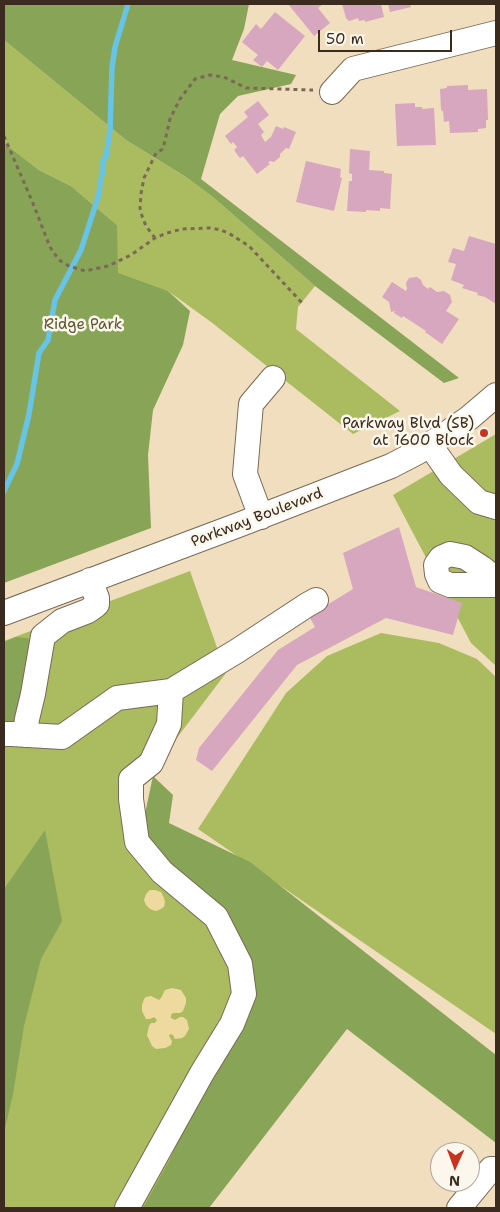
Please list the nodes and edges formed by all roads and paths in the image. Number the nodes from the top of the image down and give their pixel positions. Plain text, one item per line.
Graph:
1 (496, 32) edge
2 (332, 92) joint
3 (4, 136) edge
4 (155, 238) junction
5 (304, 306) dead end
6 (273, 378) dead end
7 (496, 395) edge
8 (430, 445) junction
9 (496, 508) edge
10 (261, 517) junction
11 (496, 579) edge
12 (90, 580) junction
13 (496, 585) edge
14 (316, 600) dead end
15 (4, 613) edge
16 (171, 691) junction
17 (14, 735) edge
18 (496, 1169) edge
19 (127, 1208) edge
20 (459, 1208) edge

1 - 2 street
2 - 4 path
3 - 4 path
4 - 5 path
6 - 10 street
7 - 8 street, Parkway Boulevard
8 - 9 street
8 - 10 street, Parkway Boulevard
10 - 12 street, Parkway Boulevard
11 - 13 street
12 - 15 street, Parkway Boulevard
12 - 17 street
14 - 16 street
16 - 17 street
16 - 19 street
18 - 20 street

